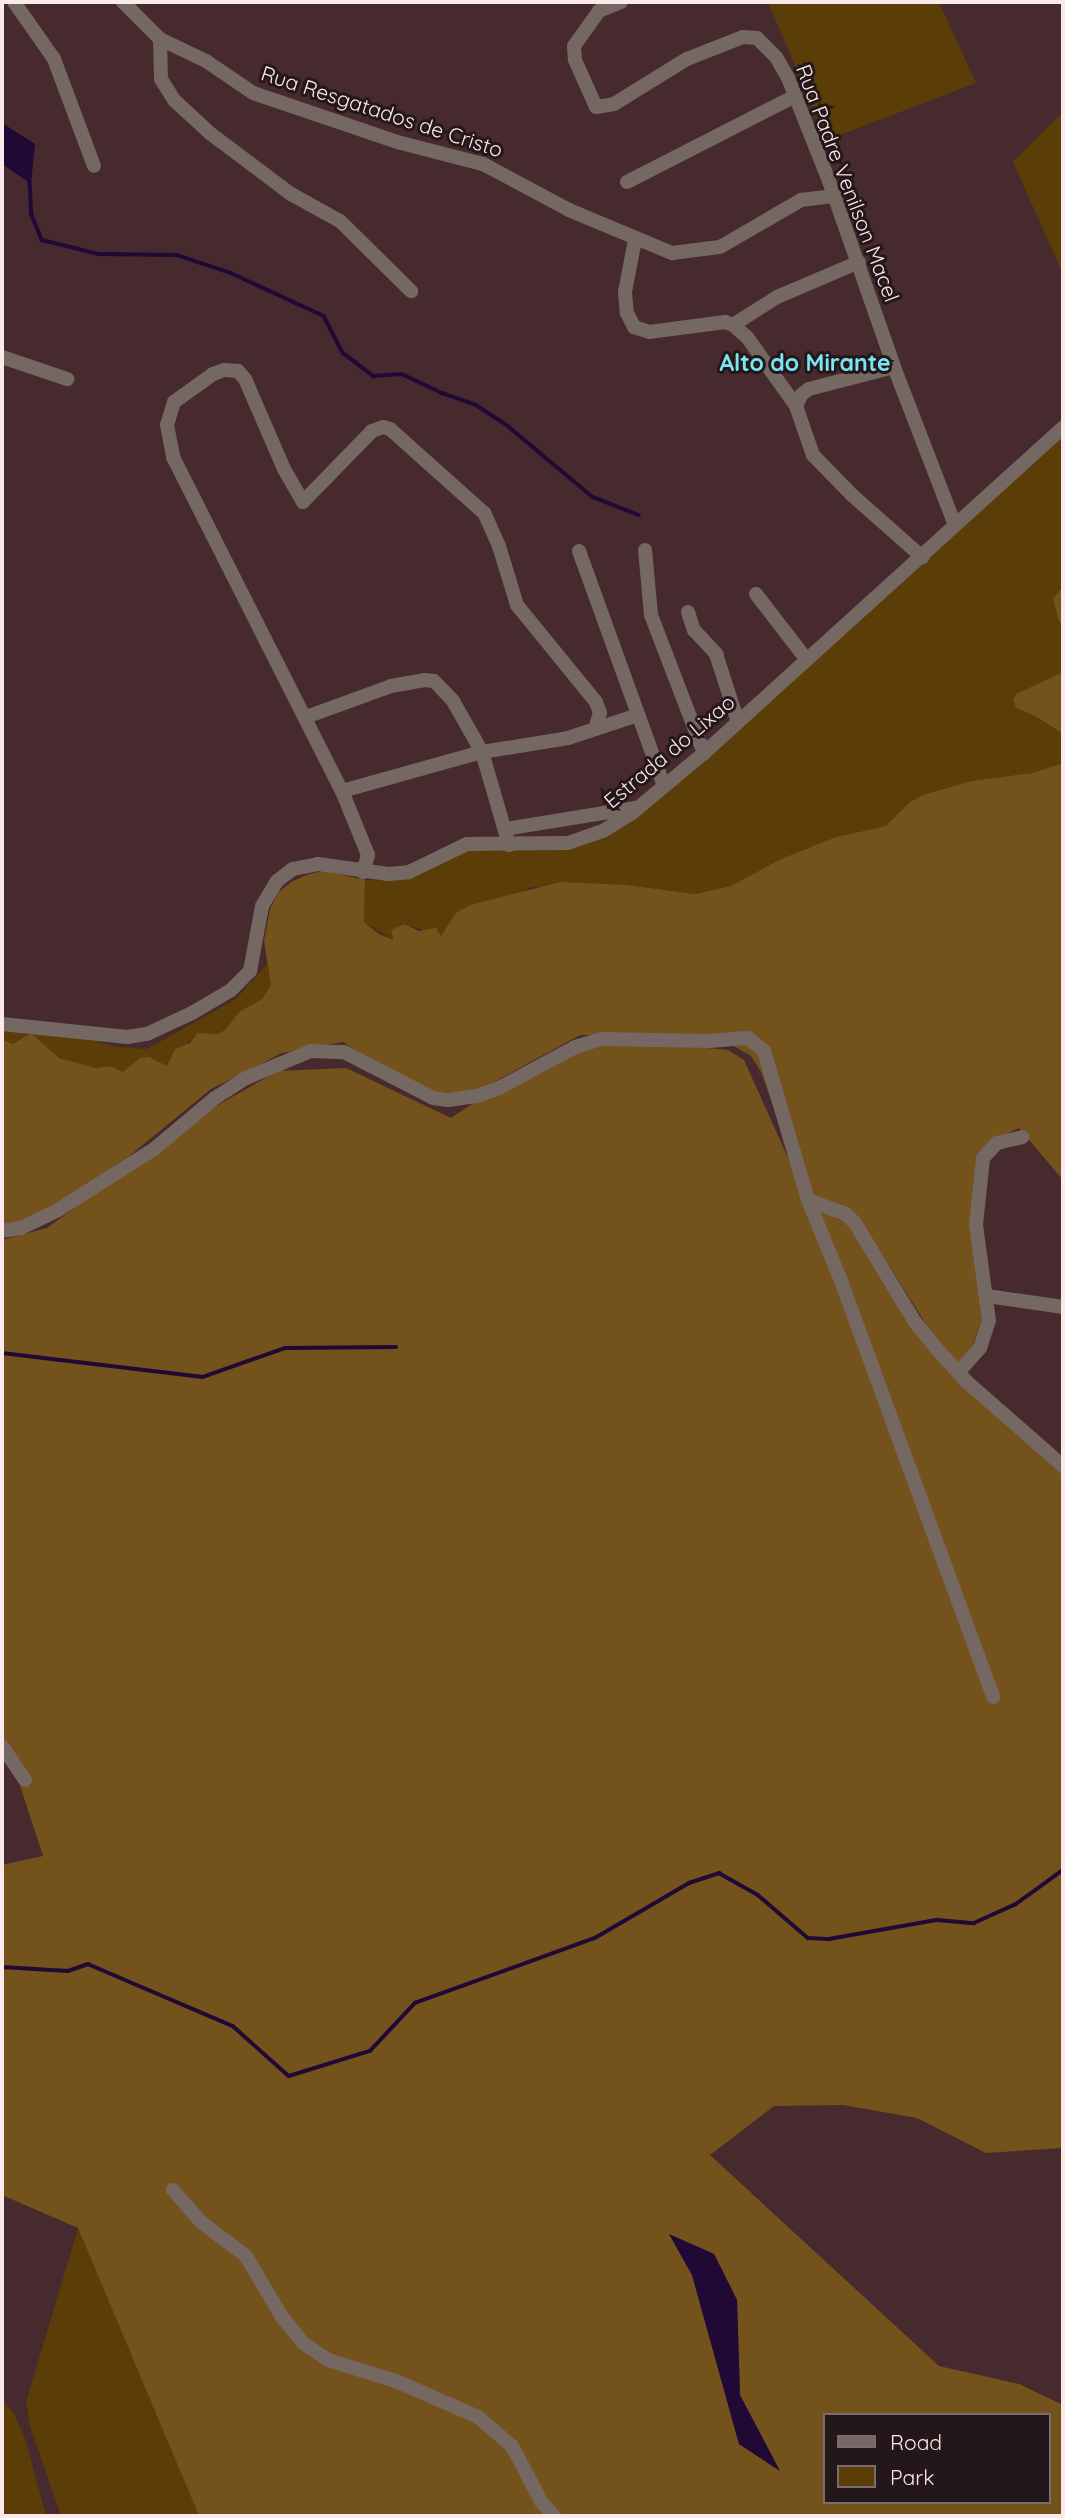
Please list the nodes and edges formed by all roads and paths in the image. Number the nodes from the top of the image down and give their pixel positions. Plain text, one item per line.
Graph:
1 (14, 2) edge
2 (123, 2) edge
3 (621, 2) edge
4 (160, 39) junction
5 (795, 96) junction
6 (93, 166) dead end
7 (627, 182) dead end
8 (835, 197) junction
9 (635, 240) junction
10 (859, 262) junction
11 (411, 291) dead end
12 (733, 325) junction
13 (2, 357) edge
14 (894, 367) junction
15 (67, 379) dead end
16 (796, 406) junction
17 (1063, 426) edge
18 (955, 525) junction
19 (645, 550) dead end
20 (579, 551) dead end
21 (922, 557) junction
22 (756, 594) dead end
23 (688, 611) dead end
24 (807, 660) junction
25 (638, 715) junction
26 (306, 717) junction
27 (738, 722) junction
28 (595, 729) junction
29 (482, 752) junction
30 (704, 753) junction
31 (664, 786) junction
32 (342, 791) junction
33 (640, 807) junction
34 (505, 829) junction
35 (509, 845) junction
36 (363, 872) junction
37 (2, 1024) edge
38 (1022, 1138) dead end
39 (808, 1200) junction
40 (2, 1231) edge
41 (988, 1296) junction
42 (1063, 1307) edge
43 (958, 1373) junction
44 (1063, 1466) edge
45 (993, 1697) dead end
46 (2, 1746) edge
47 (25, 1780) dead end
48 (173, 2190) dead end
49 (554, 2516) edge

1 - 6 street
2 - 4 street, Rua Resgatados de Cristo
3 - 5 street, Rua Padre Venilson Macel
4 - 9 street, Rua Resgatados de Cristo
4 - 11 street
5 - 7 street
5 - 8 street, Rua Padre Venilson Macel
8 - 9 street, Rua Resgatados de Cristo
8 - 10 street, Rua Padre Venilson Macel
9 - 12 street
10 - 12 street
10 - 14 street, Rua Padre Venilson Macel
12 - 16 street
13 - 15 street
14 - 16 street
14 - 18 street, Rua Padre Venilson Macel
16 - 21 street
17 - 18 street, Estrada do Lixao
18 - 21 street, Estrada do Lixao
19 - 30 street
20 - 25 street
21 - 24 street, Estrada do Lixao
22 - 24 street
23 - 27 street
24 - 27 street, Estrada do Lixao
25 - 28 street
25 - 31 street
26 - 28 street
26 - 29 street
26 - 32 street
27 - 30 street, Estrada do Lixao
28 - 29 street
29 - 32 street
29 - 34 street
30 - 31 street, Estrada do Lixao
31 - 33 street, Estrada do Lixao
32 - 36 street
33 - 34 street
33 - 35 street, Estrada do Lixao
34 - 35 street
35 - 36 street, Estrada do Lixao
36 - 37 street, Estrada do Lixao
38 - 41 street
39 - 40 street
39 - 43 street
39 - 45 street
41 - 42 street
41 - 43 street
43 - 44 street
46 - 47 street
48 - 49 street

